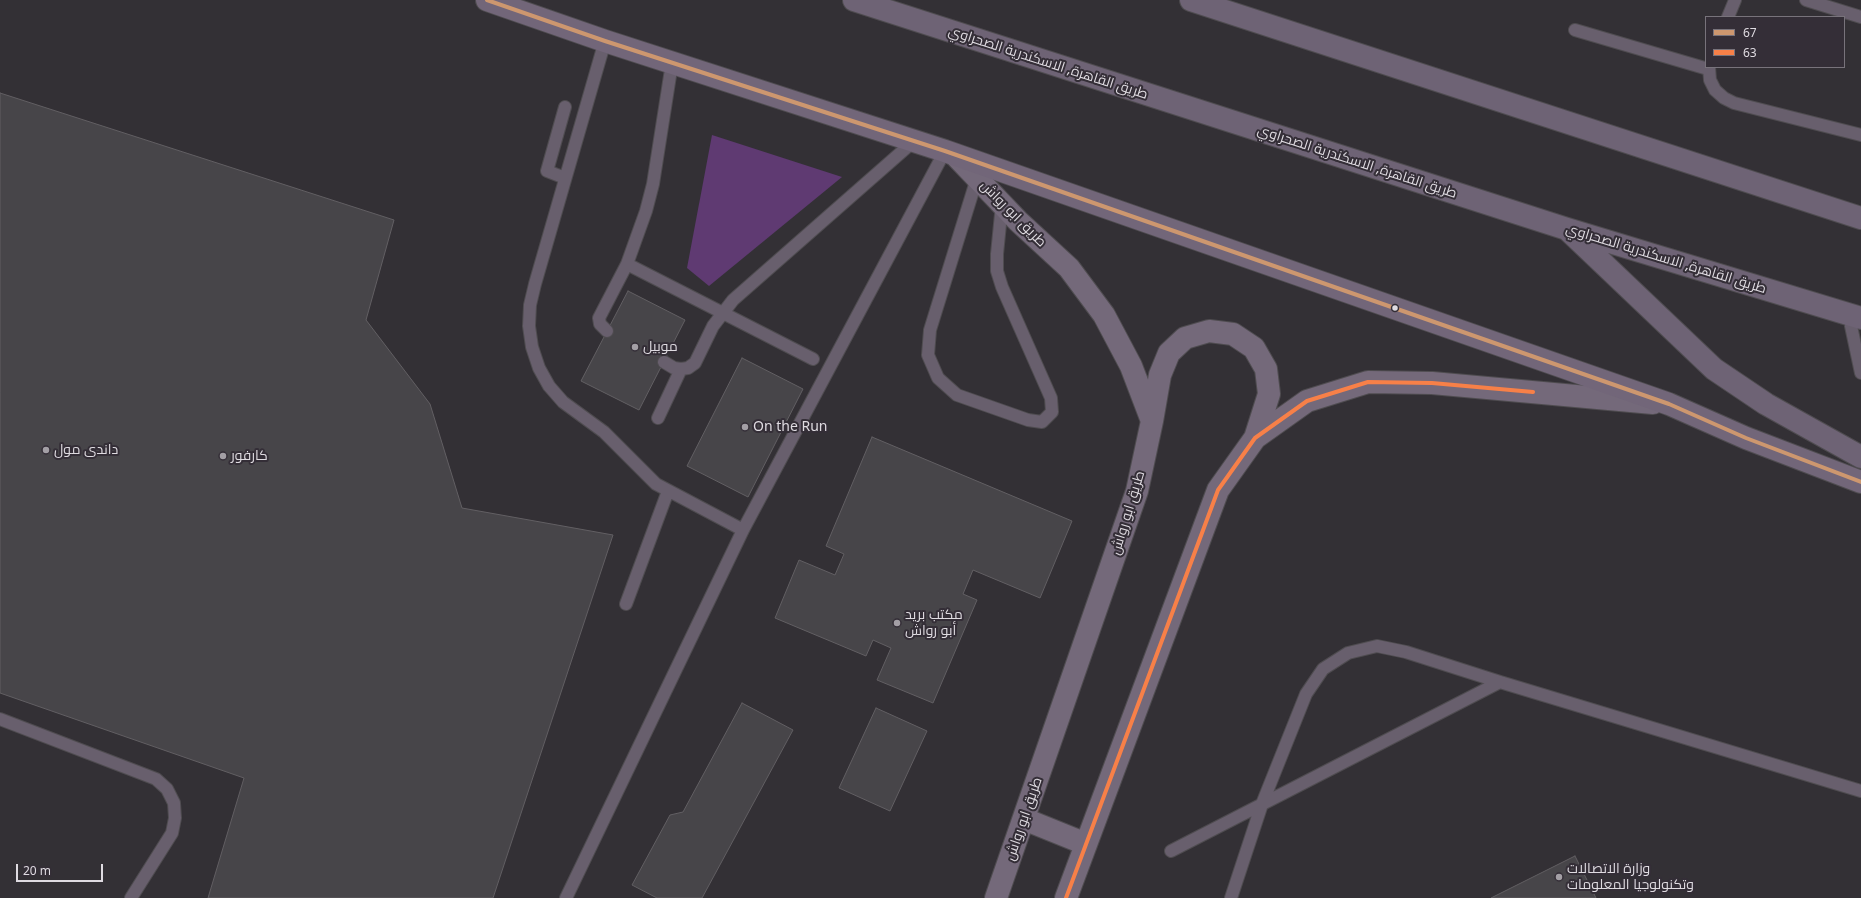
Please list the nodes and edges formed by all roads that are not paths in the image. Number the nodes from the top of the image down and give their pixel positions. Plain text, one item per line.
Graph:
1 (487, 0) edge
2 (854, 0) edge
3 (1191, 0) edge
4 (1735, 0) edge
5 (1806, 0) edge
6 (1728, 16) edge
7 (1861, 17) edge
8 (1575, 30) dead end
9 (604, 41) junction
10 (672, 63) junction
11 (1705, 67) edge
12 (1708, 68) edge
13 (565, 107) dead end
14 (1861, 135) edge
15 (914, 141) junction
16 (950, 153) junction
17 (565, 178) junction
18 (977, 178) junction
19 (1002, 204) junction
20 (1861, 218) edge
21 (1567, 229) junction
22 (627, 264) junction
23 (722, 313) junction
24 (1853, 322) edge
25 (607, 331) dead end
26 (813, 359) dead end
27 (664, 362) dead end
28 (681, 370) junction
29 (1861, 373) edge
30 (1669, 404) junction
31 (658, 418) dead end
32 (1152, 421) junction
33 (1255, 438) junction
34 (1861, 457) edge
35 (1861, 482) edge
36 (668, 491) junction
37 (743, 530) junction
38 (626, 604) dead end
39 (1500, 682) junction
40 (0, 719) edge
41 (1861, 791) edge
42 (1262, 804) junction
43 (1024, 819) junction
44 (1086, 844) junction
45 (1171, 851) dead end
46 (131, 898) edge
47 (566, 898) edge
48 (996, 898) edge
49 (1066, 898) edge
50 (1231, 898) edge

1 - 9 main road
2 - 21 highway, طريق القاهرة, الاسكندرية الصحراوي
3 - 20 highway
4 - 6 lane
5 - 7 lane
8 - 11 lane
9 - 10 main road
9 - 17 lane
10 - 15 main road
10 - 22 lane
12 - 14 lane
13 - 17 lane
15 - 16 main road
15 - 23 lane
16 - 18 main road, طريق ابو رواش
16 - 30 main road
16 - 37 lane
17 - 36 lane
18 - 19 main road, طريق ابو رواش
18 - 19 lane
19 - 32 main road, طريق ابو رواش
21 - 24 highway, طريق القاهرة, الاسكندرية الصحراوي
21 - 34 highway
22 - 23 lane
22 - 25 lane
23 - 26 lane
23 - 28 lane
24 - 29 lane
27 - 28 lane
28 - 31 lane
30 - 33 main road
30 - 35 main road
32 - 33 main road
32 - 43 main road, طريق ابو رواش
33 - 44 main road
36 - 37 lane
36 - 38 lane
37 - 47 lane
39 - 41 lane
39 - 42 lane
39 - 42 lane
40 - 46 lane
42 - 45 lane
42 - 50 lane
43 - 44 main road
43 - 48 main road, طريق ابو رواش
44 - 49 main road

